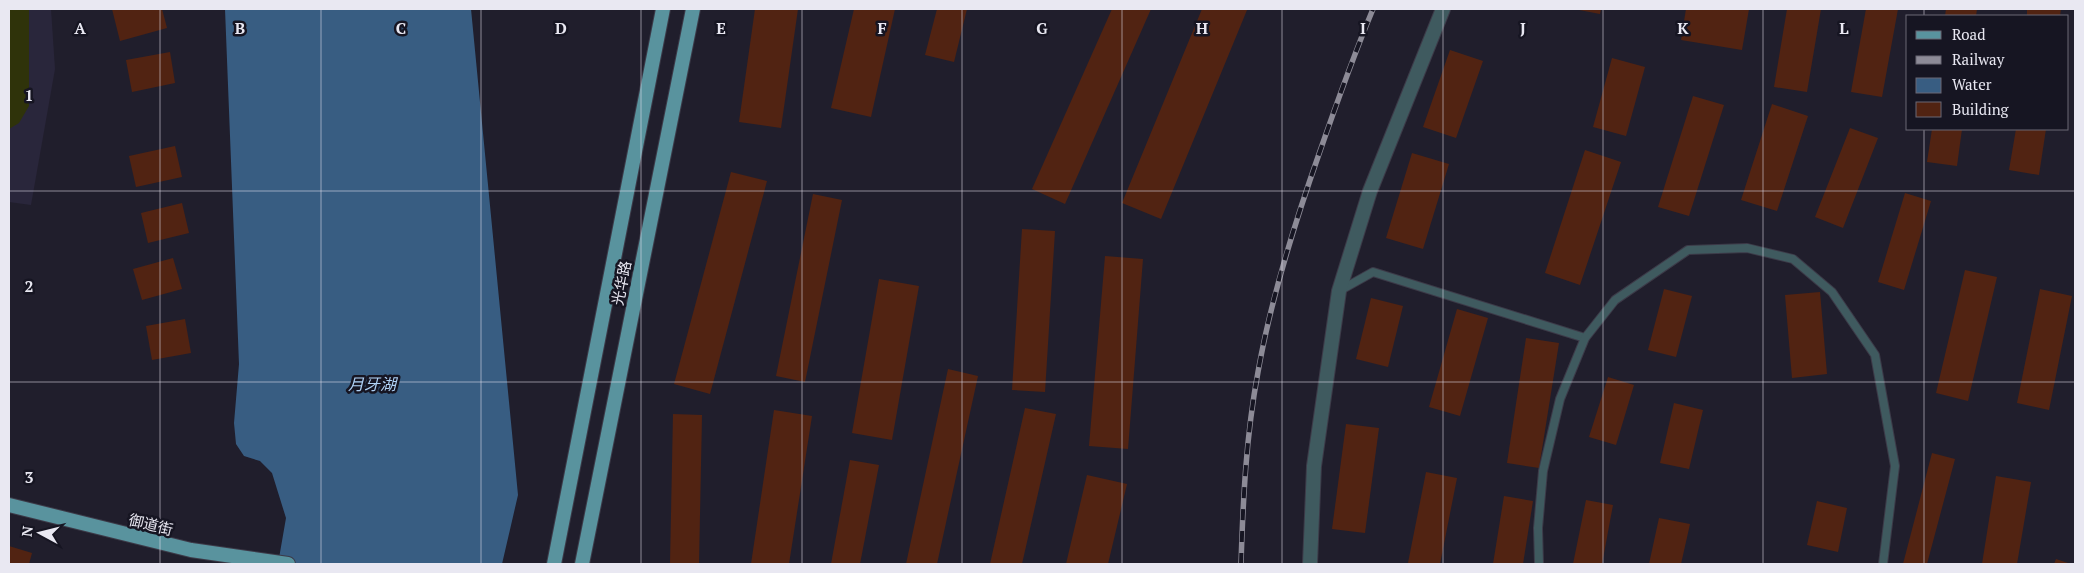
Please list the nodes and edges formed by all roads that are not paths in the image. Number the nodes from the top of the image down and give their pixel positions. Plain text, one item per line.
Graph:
1 (662, 9) edge
2 (693, 9) edge
3 (1443, 9) edge
4 (1339, 291) junction
5 (1585, 338) junction
6 (9, 505) edge
7 (288, 564) edge
8 (554, 564) edge
9 (582, 564) edge
10 (1310, 564) edge
11 (1539, 564) edge
12 (1883, 564) edge

1 - 8 main road, 光华路
2 - 9 main road, 光华路
3 - 4 street
4 - 5 lane
4 - 10 street
5 - 11 lane
5 - 12 lane
6 - 7 main road

